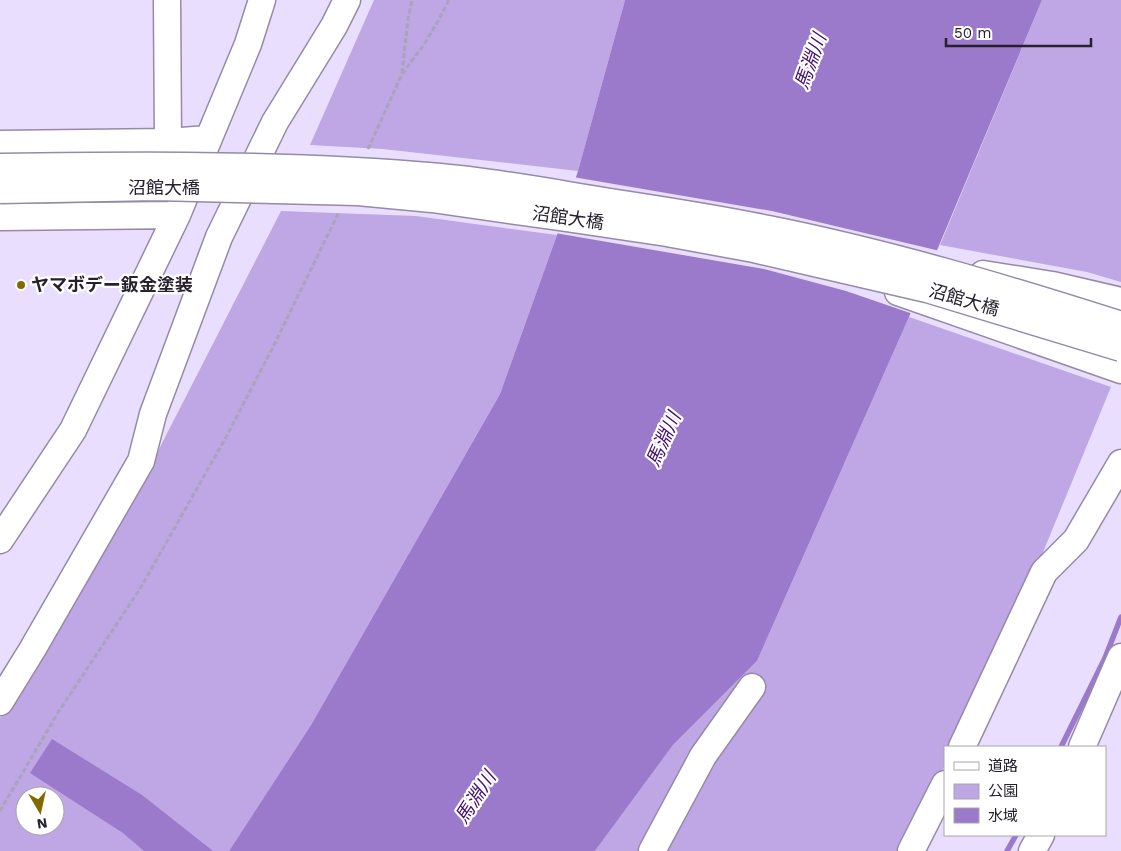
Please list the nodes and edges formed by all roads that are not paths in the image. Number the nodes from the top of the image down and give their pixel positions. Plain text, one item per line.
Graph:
1 (167, 0) edge
2 (262, 0) edge
3 (348, 0) edge
4 (208, 139) junction
5 (168, 142) junction
6 (0, 144) edge
7 (0, 167) edge
8 (0, 190) edge
9 (176, 215) junction
10 (0, 218) edge
11 (901, 260) junction
12 (832, 267) junction
13 (1121, 301) edge
14 (1121, 325) edge
15 (1121, 348) edge
16 (1121, 370) edge
17 (1121, 463) edge
18 (8, 516) edge
19 (0, 540) edge
20 (1121, 657) edge
21 (752, 687) dead end
22 (0, 702) edge
23 (962, 746) edge
24 (1082, 746) edge
25 (944, 786) edge
26 (1040, 836) edge
27 (652, 851) edge
28 (911, 851) edge
29 (1032, 851) edge

1 - 5 street
2 - 4 street
3 - 22 street
4 - 5 street
4 - 9 street
5 - 6 street
7 - 11 street, 沼館大橋, bridge
8 - 12 street, 沼館大橋, bridge
9 - 10 street
9 - 18 street
11 - 13 street, bridge
11 - 14 street, 沼館大橋, bridge
12 - 15 street, 沼館大橋, bridge
12 - 16 street, bridge
17 - 23 street
18 - 19 street
20 - 24 street
21 - 27 street
25 - 28 street
26 - 29 street

